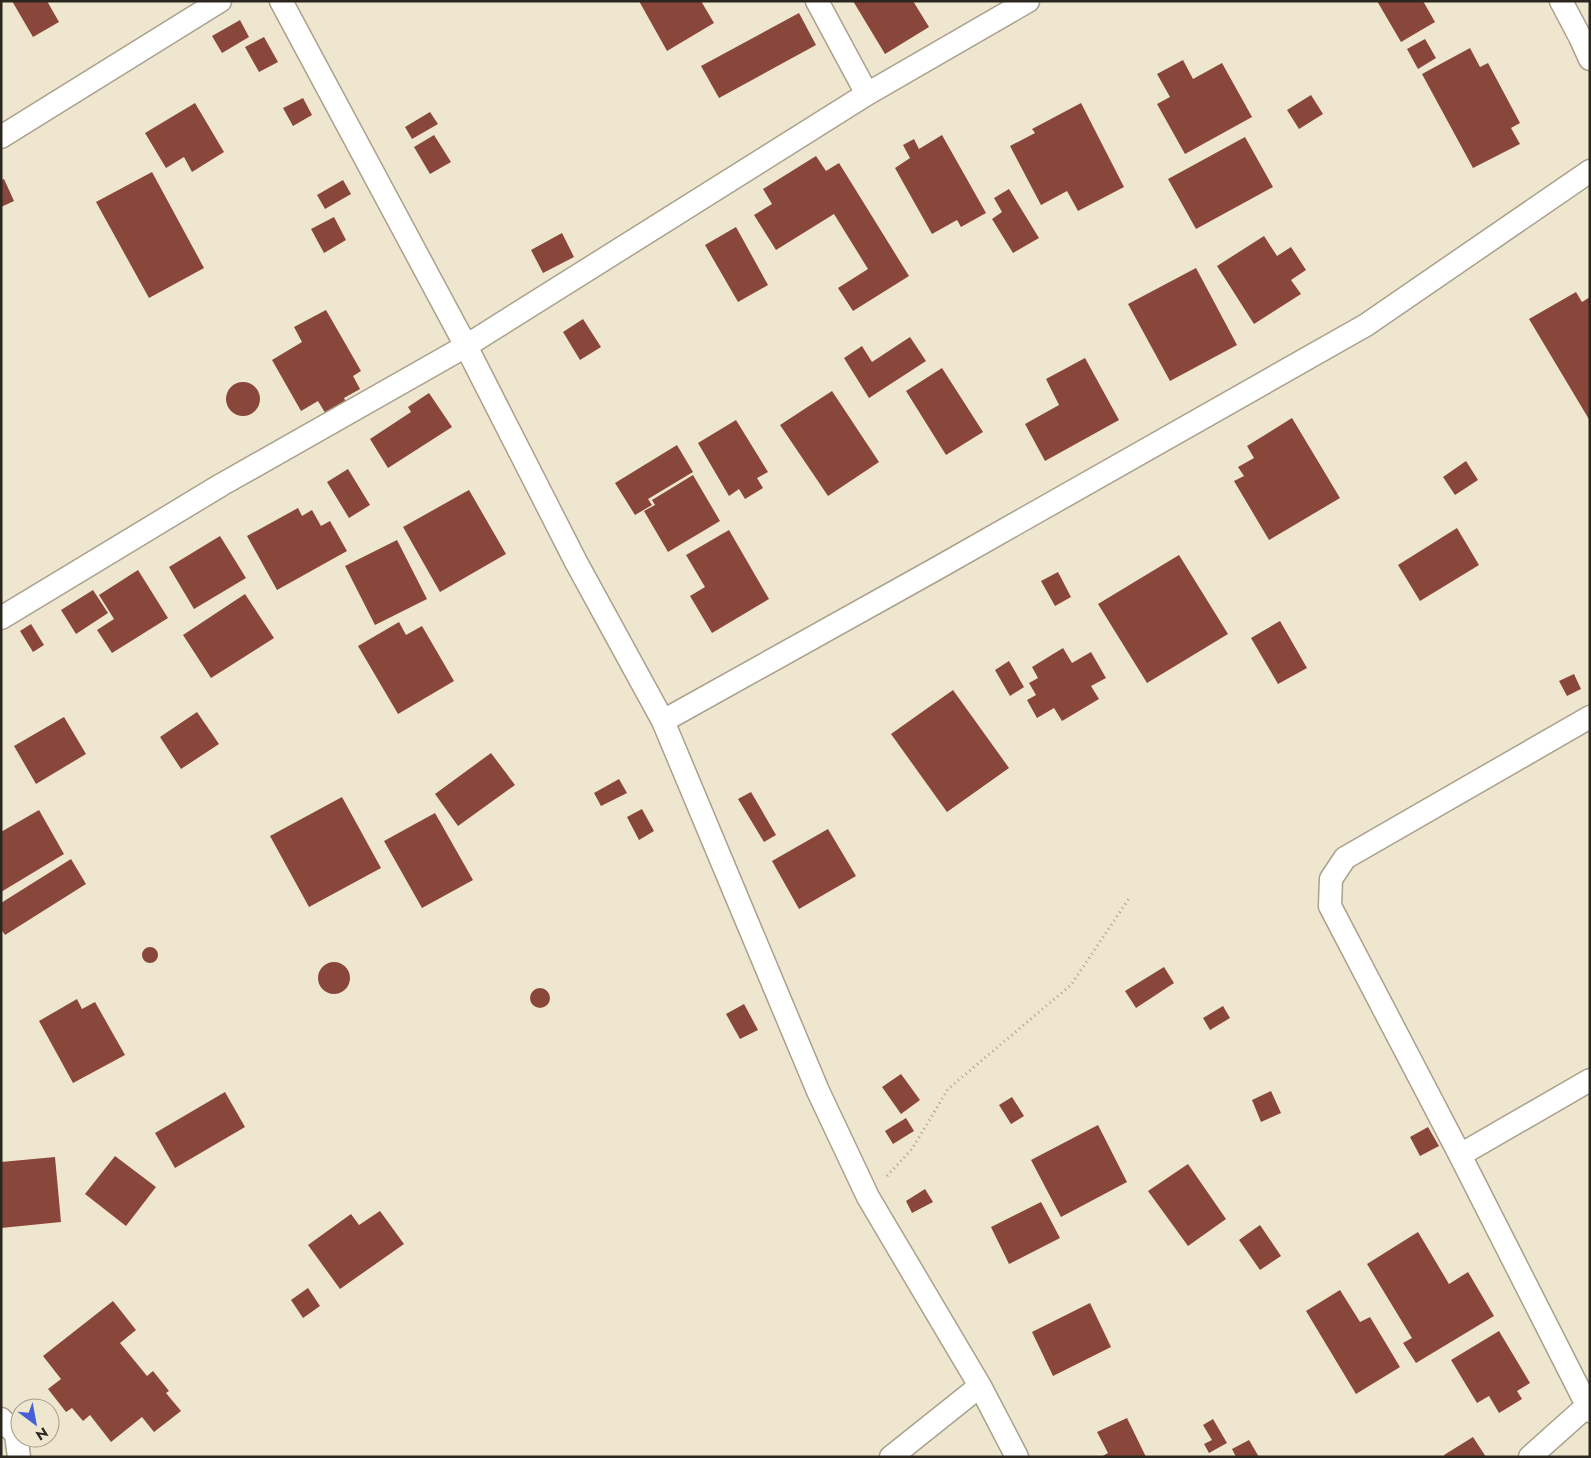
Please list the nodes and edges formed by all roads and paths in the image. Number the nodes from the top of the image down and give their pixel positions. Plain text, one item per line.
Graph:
1 (220, 1) edge
2 (281, 1) edge
3 (817, 1) edge
4 (1028, 1) edge
5 (1562, 1) edge
6 (1585, 37) edge
7 (1590, 59) edge
8 (867, 94) junction
9 (1, 136) edge
10 (1590, 171) edge
11 (466, 346) junction
12 (1, 618) edge
13 (1590, 717) edge
14 (663, 721) junction
15 (1130, 897) dead end
16 (1590, 1080) edge
17 (1460, 1155) junction
18 (868, 1196) junction
19 (980, 1386) junction
20 (1588, 1408) edge
21 (1, 1419) edge
22 (19, 1457) edge
23 (891, 1457) edge
24 (1017, 1457) edge
25 (1530, 1457) edge

1 - 9 street
2 - 11 street
3 - 8 street
4 - 8 street
5 - 6 street
6 - 7 street
8 - 11 street
10 - 14 street
11 - 12 street
11 - 14 street
13 - 17 street
14 - 18 street
15 - 18 path
16 - 17 street
17 - 20 street
18 - 19 street
19 - 23 street
19 - 24 street
20 - 25 street
21 - 22 street

